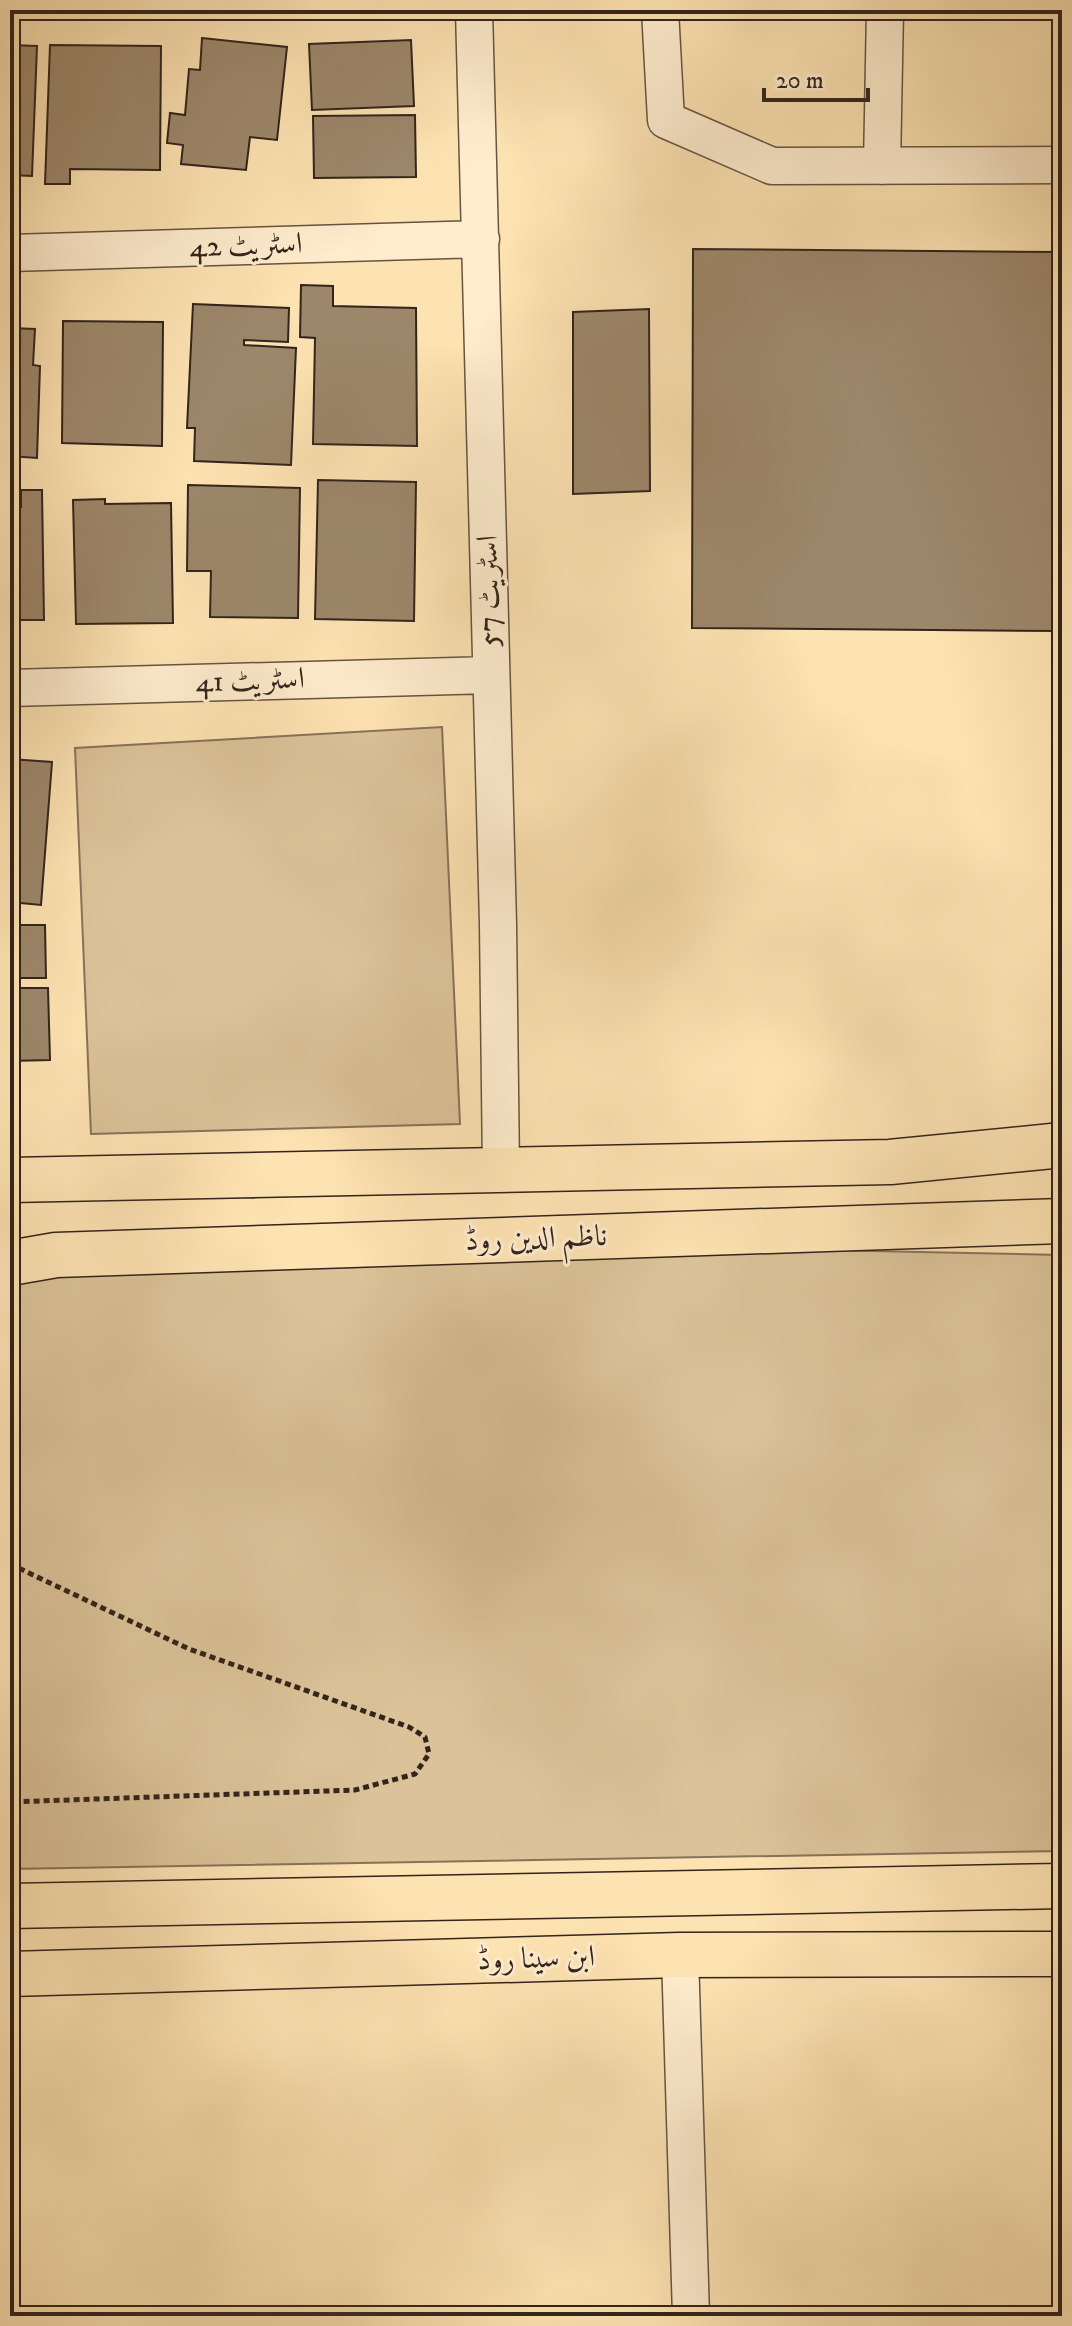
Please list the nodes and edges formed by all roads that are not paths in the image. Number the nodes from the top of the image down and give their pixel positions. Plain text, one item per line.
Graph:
1 (474, 10) edge
2 (660, 10) edge
3 (885, 10) edge
4 (1062, 165) edge
5 (882, 166) junction
6 (481, 239) junction
7 (10, 253) edge
8 (491, 675) junction
9 (10, 688) edge
10 (1062, 1145) edge
11 (501, 1171) junction
12 (10, 1180) edge
13 (1062, 1221) edge
14 (56, 1255) junction
15 (10, 1256) edge
16 (10, 1263) edge
17 (1062, 1886) edge
18 (10, 1906) edge
19 (1062, 1954) edge
20 (680, 1955) junction
21 (10, 1974) edge
22 (691, 2316) edge

1 - 6 street, اسٹریٹ 57
2 - 5 street
3 - 5 street
4 - 5 street
6 - 7 street, اسٹریٹ 42
6 - 8 street, اسٹریٹ 57
8 - 9 street, اسٹریٹ 41
8 - 11 street, اسٹریٹ 57
10 - 11 main road
11 - 12 main road
13 - 14 main road, ناظم الدین روڈ
14 - 15 main road
14 - 16 main road, ناظم الدین روڈ
17 - 18 main road, ابن سینا روڈ
19 - 20 main road, ابن سینا روڈ
20 - 21 main road, ابن سینا روڈ
20 - 22 street

